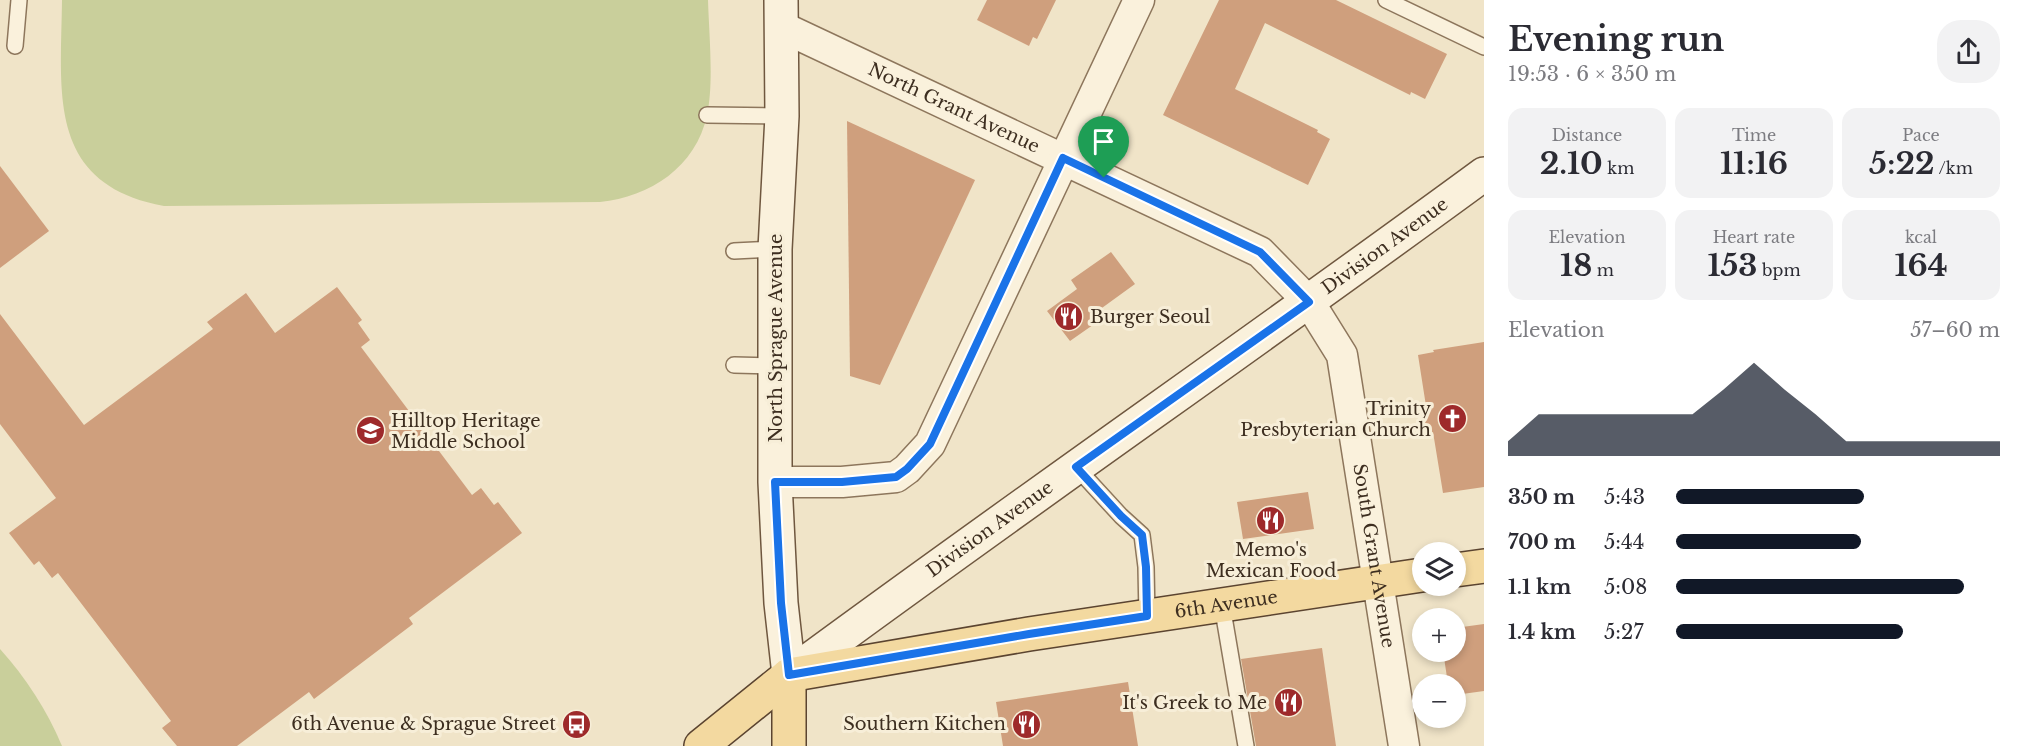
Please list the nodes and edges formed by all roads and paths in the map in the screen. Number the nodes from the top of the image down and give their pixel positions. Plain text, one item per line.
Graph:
1 (19, 0) edge
2 (1139, 0) edge
3 (1386, 0) edge
4 (781, 14) edge
5 (15, 46) dead end
6 (1484, 47) edge
7 (707, 115) dead end
8 (782, 116) junction
9 (1063, 158) junction
10 (1484, 174) edge
11 (775, 249) junction
12 (734, 250) dead end
13 (1309, 302) junction
14 (734, 365) dead end
15 (775, 366) junction
16 (1076, 467) junction
17 (775, 482) junction
18 (1484, 566) edge
19 (1466, 568) edge
20 (1412, 576) edge
21 (1378, 581) junction
22 (1222, 605) junction
23 (1147, 616) junction
24 (789, 675) junction
25 (701, 746) edge
26 (789, 746) edge
27 (1246, 746) edge
28 (1404, 746) edge

1 - 5 lane
2 - 9 street
3 - 6 lane
4 - 8 main road, North Sprague Avenue
4 - 9 street, North Grant Avenue
7 - 8 lane
8 - 11 main road, North Sprague Avenue
9 - 13 street, North Grant Avenue
9 - 17 street
10 - 13 main road, Division Avenue
11 - 12 lane
11 - 15 main road, North Sprague Avenue
13 - 16 main road, Division Avenue
13 - 21 street, South Grant Avenue
14 - 15 lane
15 - 17 main road, North Sprague Avenue
16 - 23 lane
16 - 24 main road, Division Avenue
17 - 24 main road, North Sprague Avenue
18 - 19 main road
20 - 21 main road, 6th Avenue
21 - 22 main road, 6th Avenue
21 - 28 street, South Grant Avenue
22 - 23 main road, 6th Avenue
22 - 27 lane
23 - 24 main road, 6th Avenue
24 - 25 main road, 6th Avenue
24 - 26 main road

